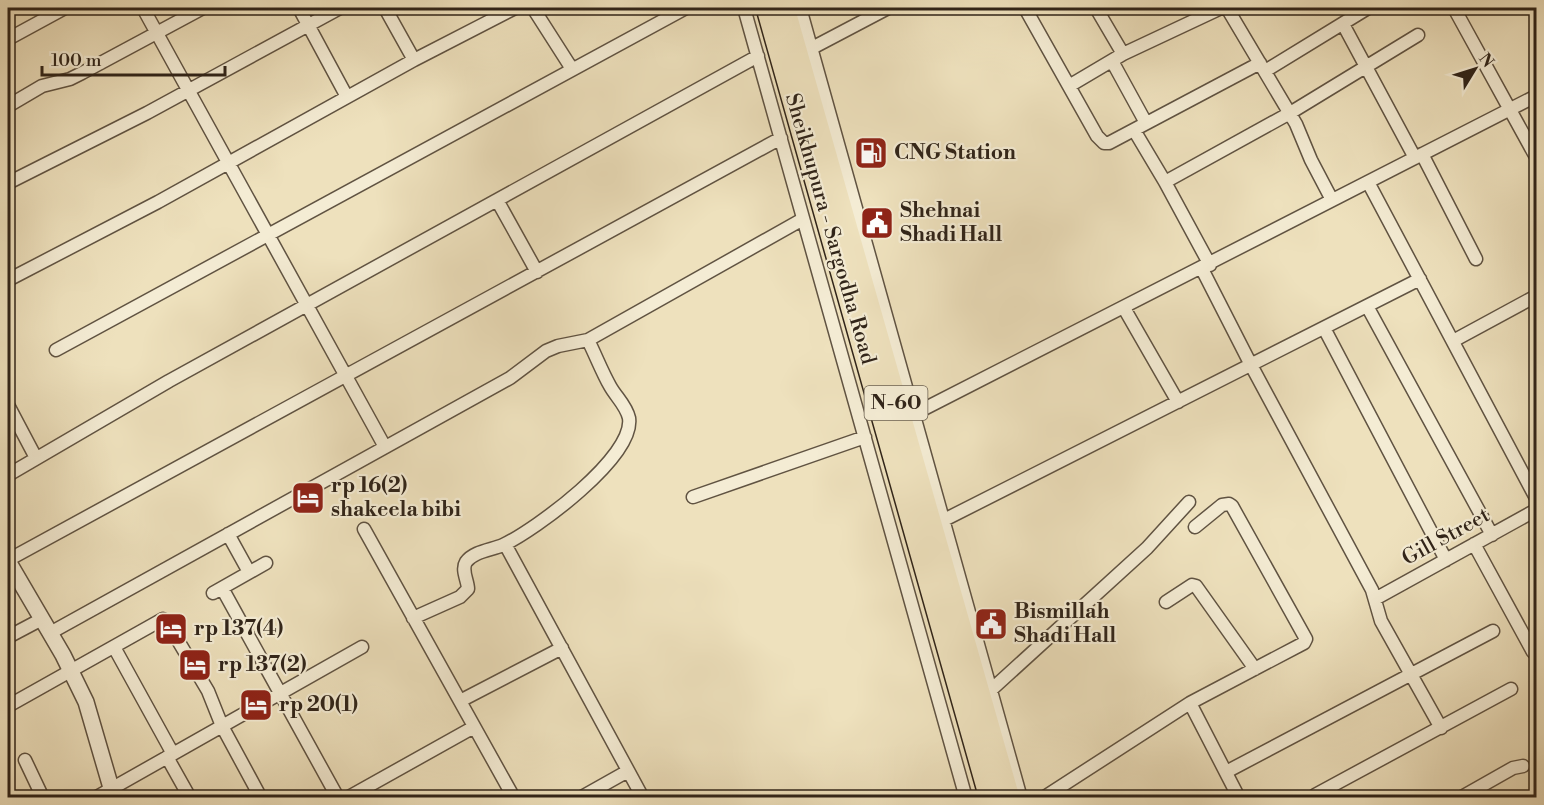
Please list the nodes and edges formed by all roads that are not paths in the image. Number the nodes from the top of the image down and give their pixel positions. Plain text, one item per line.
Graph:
1 (64, 8) edge
2 (143, 8) edge
3 (203, 8) edge
4 (299, 8) edge
5 (340, 8) edge
6 (385, 8) edge
7 (515, 8) edge
8 (533, 8) edge
9 (686, 8) edge
10 (744, 8) edge
11 (767, 8) edge
12 (784, 8) edge
13 (800, 8) edge
14 (888, 8) edge
15 (1025, 8) edge
16 (1096, 8) edge
17 (1221, 8) edge
18 (1227, 8) edge
19 (1368, 8) edge
20 (1454, 8) edge
21 (1343, 24) junction
22 (308, 25) junction
23 (157, 33) junction
24 (1418, 35) dead end
25 (8, 39) edge
26 (812, 48) junction
27 (1124, 54) junction
28 (758, 56) junction
29 (414, 60) junction
30 (1112, 61) junction
31 (1262, 67) junction
32 (1367, 67) junction
33 (572, 69) junction
34 (1069, 86) junction
35 (189, 91) junction
36 (1536, 96) edge
37 (347, 97) junction
38 (8, 106) edge
39 (1511, 109) junction
40 (1290, 113) junction
41 (1146, 123) junction
42 (1134, 130) junction
43 (781, 138) junction
44 (1419, 156) junction
45 (1536, 157) edge
46 (228, 163) junction
47 (1166, 182) junction
48 (1368, 182) junction
49 (8, 183) edge
50 (497, 200) junction
51 (1332, 200) junction
52 (803, 219) junction
53 (267, 235) junction
54 (1476, 259) dead end
55 (1206, 267) junction
56 (537, 272) junction
57 (1420, 279) junction
58 (8, 280) edge
59 (1536, 296) edge
60 (307, 306) junction
61 (1368, 306) junction
62 (1124, 308) junction
63 (1324, 328) junction
64 (588, 340) junction
65 (1453, 341) junction
66 (56, 350) dead end
67 (1251, 365) junction
68 (347, 376) junction
69 (1178, 402) junction
70 (8, 405) edge
71 (914, 414) junction
72 (865, 437) junction
73 (385, 447) junction
74 (36, 459) junction
75 (8, 476) edge
76 (693, 497) dead end
77 (1536, 498) edge
78 (1189, 502) dead end
79 (1536, 510) edge
80 (944, 520) junction
81 (1195, 527) dead end
82 (364, 529) dead end
83 (228, 534) junction
84 (1492, 535) junction
85 (505, 544) junction
86 (1474, 544) junction
87 (8, 560) edge
88 (1446, 560) junction
89 (266, 562) dead end
90 (249, 572) junction
91 (1375, 599) junction
92 (1166, 602) dead end
93 (413, 618) junction
94 (42, 619) junction
95 (1492, 631) dead end
96 (50, 633) junction
97 (8, 637) edge
98 (362, 646) dead end
99 (114, 647) junction
100 (562, 648) junction
101 (1533, 652) dead end
102 (1255, 669) junction
103 (71, 671) junction
104 (1410, 675) junction
105 (1511, 689) dead end
106 (991, 690) junction
107 (281, 693) junction
108 (460, 701) junction
109 (1190, 703) junction
110 (8, 706) edge
111 (222, 726) junction
112 (474, 727) junction
113 (1441, 728) junction
114 (170, 755) junction
115 (25, 760) dead end
116 (1523, 766) dead end
117 (628, 771) junction
118 (1226, 772) junction
119 (113, 793) edge
120 (1315, 795) dead end
121 (43, 798) edge
122 (95, 798) edge
123 (190, 798) edge
124 (261, 798) edge
125 (338, 798) edge
126 (347, 798) edge
127 (514, 798) edge
128 (580, 798) edge
129 (643, 798) edge
130 (966, 798) edge
131 (990, 798) edge
132 (1009, 798) edge
133 (1021, 798) edge
134 (1043, 798) edge
135 (1239, 798) edge
136 (1460, 798) edge

1 - 25 street
2 - 23 street
3 - 23 street
4 - 22 street
5 - 22 street
6 - 29 street
7 - 29 street
8 - 33 street
9 - 33 street
10 - 28 street
11 - 131 highway, Sheikhupura - Sargodha Road / N-60
12 - 132 highway, Sheikhupura - Sargodha Road / N-60
13 - 26 street
14 - 26 street
15 - 34 street
16 - 27 street
17 - 27 street
18 - 31 street
19 - 21 street
20 - 39 street
21 - 31 street
21 - 32 street
22 - 35 street
22 - 37 street
23 - 35 street
23 - 38 street
24 - 32 street
26 - 71 street
27 - 30 street
28 - 43 street
28 - 50 street
29 - 37 street
30 - 34 street
30 - 41 street
31 - 40 street
31 - 41 street
32 - 40 street
32 - 44 street
33 - 53 street
34 - 42 street
35 - 46 street
35 - 49 street
36 - 39 street
37 - 46 street
39 - 44 street
39 - 45 street
40 - 47 street
40 - 51 street
41 - 42 street
42 - 47 street
43 - 52 street
43 - 56 street
44 - 48 street
44 - 54 street
46 - 53 street
46 - 58 street
47 - 55 street
48 - 51 street
48 - 57 street
50 - 56 street
50 - 60 street
51 - 55 street
52 - 64 street
52 - 72 street
53 - 60 street
53 - 66 street
55 - 62 street
55 - 67 street
56 - 68 street
57 - 61 street
57 - 65 street
59 - 65 street
60 - 68 street
60 - 74 street
61 - 63 street
61 - 84 street
62 - 69 street
62 - 71 street
63 - 67 street
63 - 88 street
64 - 73 street
64 - 85 street
65 - 77 street
67 - 69 street
67 - 91 street
68 - 73 street
68 - 87 street
69 - 80 street
70 - 74 street
71 - 80 street
72 - 76 street
72 - 130 street
73 - 83 street
74 - 75 street
78 - 106 street
79 - 84 street, Gill Street
80 - 106 street
81 - 102 street
82 - 93 street
83 - 90 street
83 - 96 street
84 - 86 street, Gill Street
85 - 93 street
85 - 100 street
86 - 88 street, Gill Street
86 - 101 street
87 - 94 street
88 - 91 street, Gill Street
89 - 90 street
90 - 107 street
91 - 104 street
92 - 102 street
93 - 108 street
94 - 96 street
94 - 97 street
95 - 104 street
96 - 103 street
98 - 107 street
99 - 103 street
99 - 111 street
99 - 114 street
100 - 108 street
100 - 117 street
102 - 109 street
103 - 110 street
103 - 119 street
104 - 113 street
104 - 118 street
105 - 113 street
106 - 133 street
107 - 111 street
107 - 125 street
108 - 112 street
109 - 118 street
109 - 134 street
111 - 114 street
111 - 124 street
112 - 126 street
112 - 127 street
113 - 120 street
114 - 119 street
114 - 123 street
115 - 121 street
116 - 136 street
117 - 128 street
117 - 129 street
118 - 135 street
119 - 122 street

